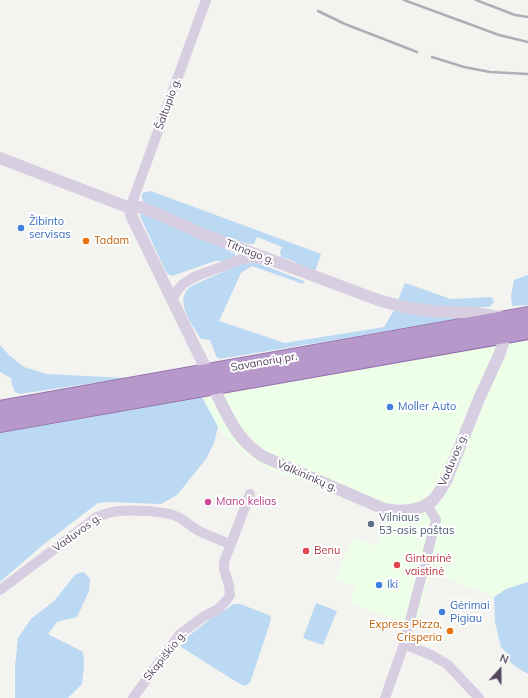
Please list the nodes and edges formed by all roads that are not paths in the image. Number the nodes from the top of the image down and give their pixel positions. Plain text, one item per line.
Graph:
1 (206, 0) edge
2 (0, 158) edge
3 (130, 208) junction
4 (270, 260) junction
5 (172, 300) junction
6 (528, 315) edge
7 (508, 318) junction
8 (528, 331) edge
9 (505, 334) junction
10 (204, 365) dead end
11 (216, 393) dead end
12 (0, 409) edge
13 (0, 424) edge
14 (250, 494) dead end
15 (427, 505) junction
16 (230, 544) junction
17 (0, 590) edge
18 (404, 644) junction
19 (133, 698) edge
20 (385, 698) edge
21 (478, 698) edge

1 - 3 street, Šaltupio g.
2 - 3 street, Titnago g.
3 - 4 street, Titnago g.
3 - 5 street
4 - 5 street
4 - 7 street, Titnago g.
5 - 10 street
6 - 7 highway, Savanorių pr.
7 - 12 highway, Savanorių pr.
8 - 9 highway, Savanorių pr.
9 - 13 highway, Savanorių pr.
9 - 15 street, Vaduvos g.
11 - 15 street, Valkininkų g.
14 - 16 street, Skapiškio g.
15 - 18 street
16 - 17 street, Vaduvos g.
16 - 19 street, Skapiškio g.
18 - 20 street
18 - 21 street

